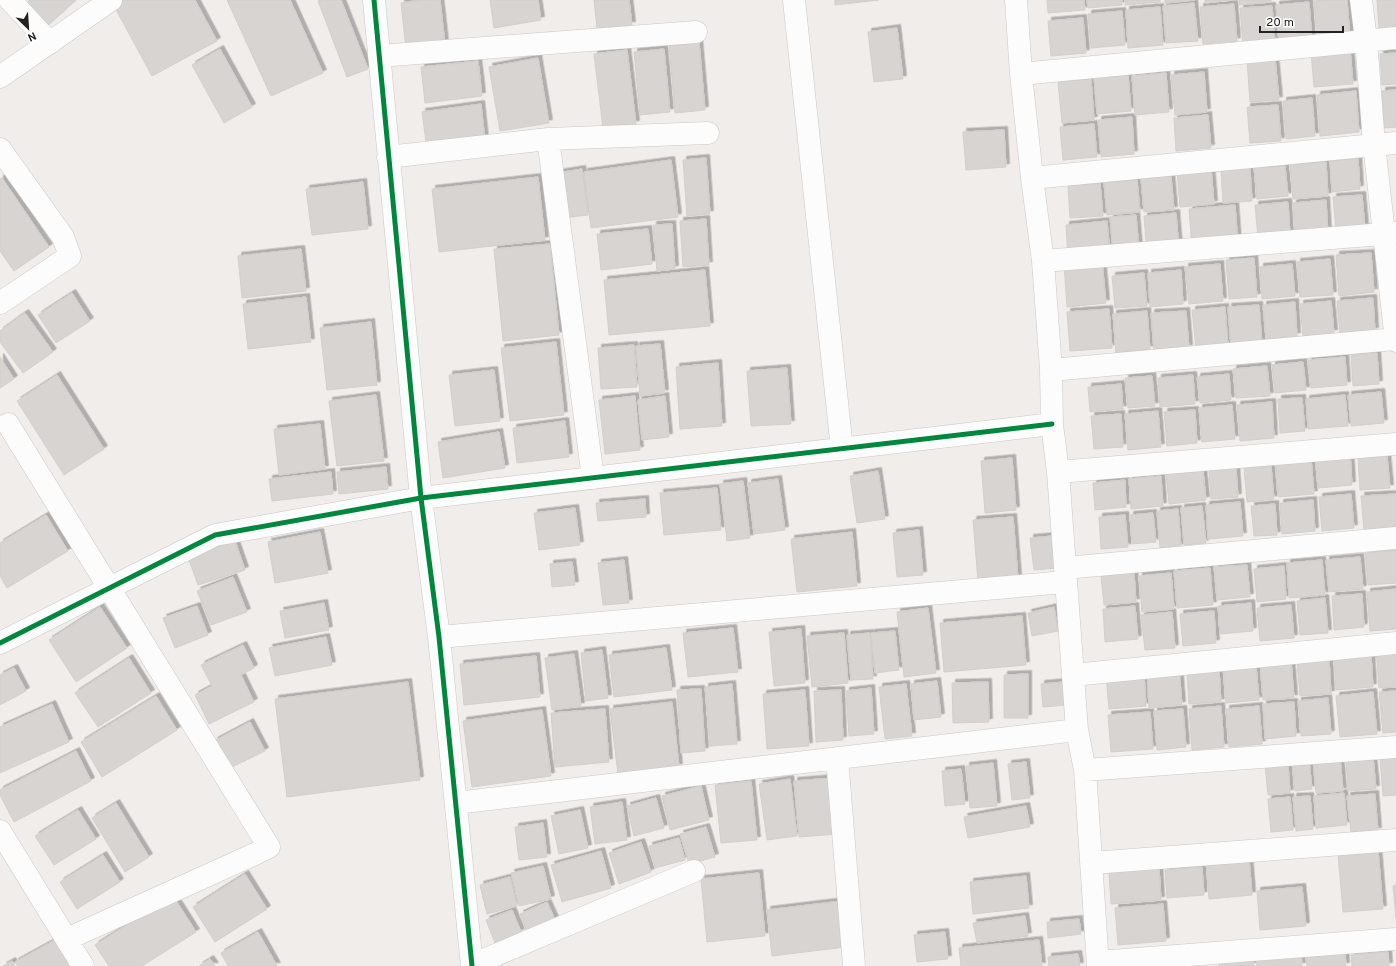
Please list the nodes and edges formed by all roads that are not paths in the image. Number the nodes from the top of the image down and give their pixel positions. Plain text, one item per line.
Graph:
1 (10, 0) edge
2 (112, 0) edge
3 (374, 0) edge
4 (794, 0) edge
5 (1016, 0) edge
6 (1361, 0) edge
7 (696, 32) dead end
8 (1396, 38) edge
9 (1366, 40) junction
10 (50, 42) junction
11 (379, 56) junction
12 (1021, 74) junction
13 (0, 77) edge
14 (708, 133) dead end
15 (548, 139) junction
16 (1396, 143) edge
17 (1374, 144) junction
18 (0, 149) edge
19 (388, 157) junction
20 (1032, 178) junction
21 (1390, 233) edge
22 (1043, 261) junction
23 (0, 303) edge
24 (1396, 340) edge
25 (1051, 370) junction
26 (8, 424) dead end
27 (1052, 424) junction
28 (1396, 444) edge
29 (842, 449) junction
30 (1058, 472) junction
31 (593, 478) junction
32 (421, 498) junction
33 (1396, 538) edge
34 (1065, 575) junction
35 (110, 588) junction
36 (439, 637) junction
37 (0, 643) edge
38 (1396, 643) edge
39 (1073, 675) junction
40 (1077, 730) junction
41 (1396, 747) edge
42 (837, 758) junction
43 (1085, 770) junction
44 (456, 803) junction
45 (0, 831) edge
46 (1396, 840) edge
47 (1092, 863) junction
48 (694, 871) dead end
49 (66, 939) junction
50 (1396, 939) edge
51 (1098, 964) edge
52 (472, 965) edge
53 (83, 966) edge
54 (854, 966) edge

1 - 10 street
2 - 10 street
3 - 11 street
4 - 29 street
5 - 12 street
6 - 9 street
7 - 11 street
8 - 9 street
9 - 12 street
9 - 17 street
10 - 13 street
11 - 19 street
12 - 20 street
14 - 15 street
15 - 19 street
15 - 31 street
16 - 17 street
17 - 20 street
17 - 21 street
18 - 23 street
19 - 32 street
20 - 22 street
21 - 22 street
21 - 24 street
22 - 25 street
24 - 25 street
25 - 27 street
26 - 35 street
27 - 29 street
27 - 30 street
28 - 30 street
29 - 31 street
30 - 34 street
31 - 32 street
32 - 35 street
32 - 36 street
33 - 34 street
34 - 36 street
34 - 39 street
35 - 37 street
35 - 49 street
36 - 44 street
38 - 39 street
39 - 40 street
40 - 42 street
40 - 43 street
41 - 43 street
42 - 44 street
42 - 54 street
43 - 47 street
44 - 52 street
45 - 49 street
46 - 47 street
47 - 51 street
48 - 52 street
49 - 53 street
50 - 51 street

